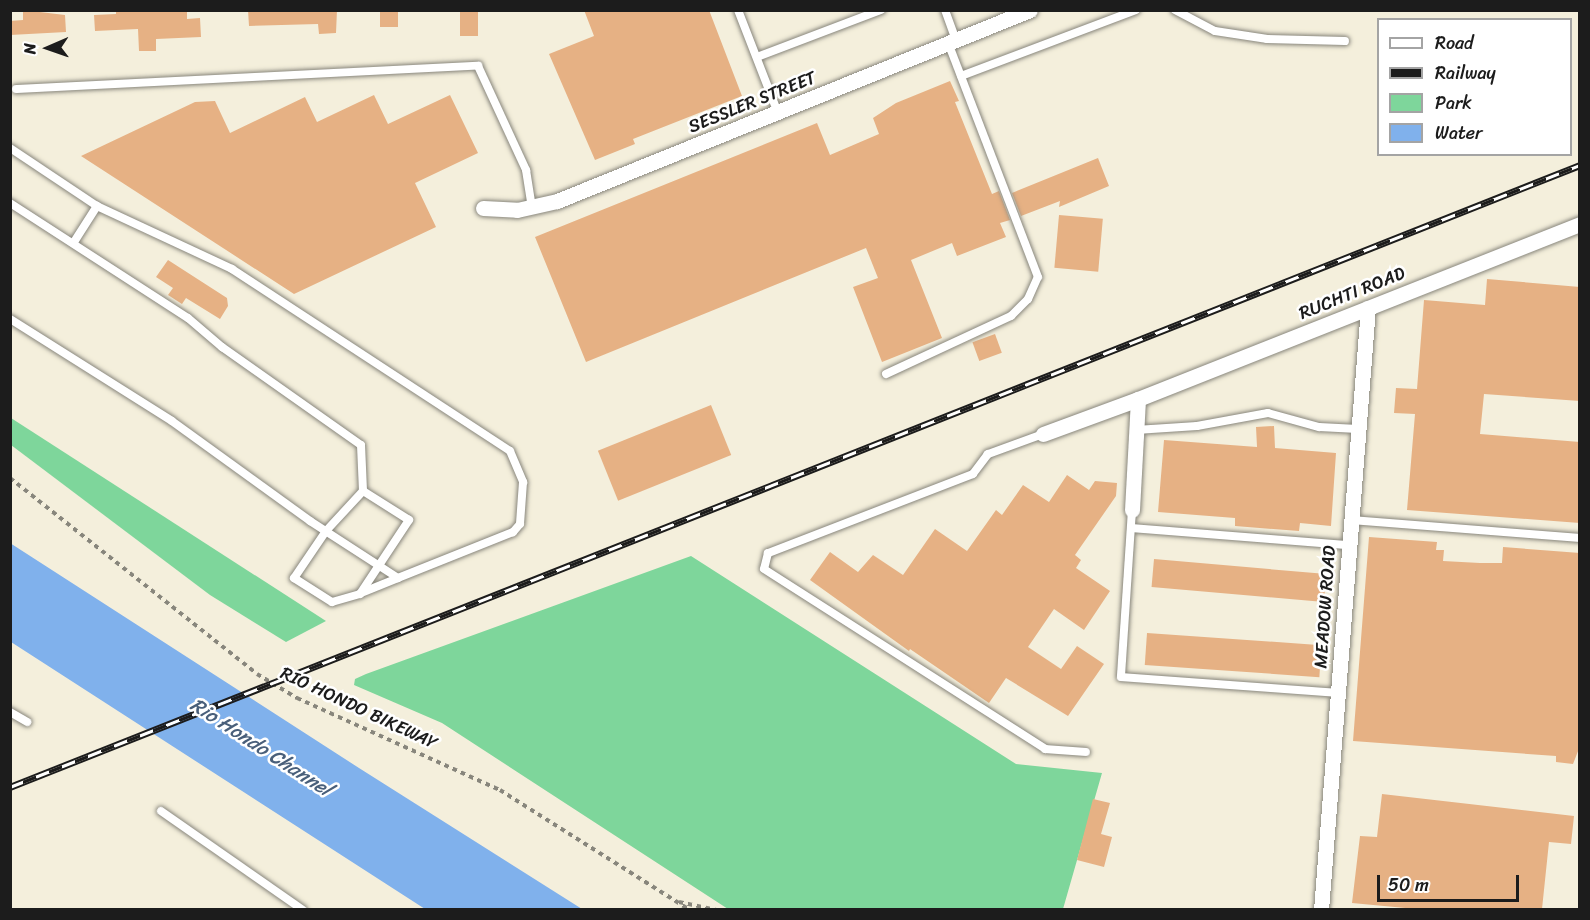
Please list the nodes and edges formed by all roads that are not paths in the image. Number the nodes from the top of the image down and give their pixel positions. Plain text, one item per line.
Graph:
1 (738, 10) edge
2 (881, 10) edge
3 (945, 10) edge
4 (1030, 10) edge
5 (1136, 10) edge
6 (1174, 10) edge
7 (1345, 41) dead end
8 (952, 42) junction
9 (757, 57) junction
10 (961, 76) junction
11 (16, 89) dead end
12 (778, 113) junction
13 (10, 148) edge
14 (97, 206) junction
15 (12, 207) edge
16 (483, 208) dead end
17 (532, 208) junction
18 (1580, 224) edge
19 (74, 242) junction
20 (1368, 308) junction
21 (10, 319) edge
22 (886, 374) dead end
23 (1138, 399) junction
24 (1358, 429) junction
25 (1136, 430) junction
26 (1043, 434) joint
27 (363, 491) junction
28 (1132, 510) joint
29 (1351, 520) junction
30 (1131, 528) junction
31 (326, 531) junction
32 (1580, 538) edge
33 (1349, 545) junction
34 (379, 565) junction
35 (398, 578) junction
36 (360, 594) junction
37 (1338, 693) junction
38 (10, 712) edge
39 (27, 722) dead end
40 (1086, 752) dead end
41 (162, 810) dead end
42 (303, 909) edge
43 (1322, 909) edge

1 - 9 lane
2 - 9 lane
3 - 8 lane
4 - 8 street, SESSLER STREET
5 - 10 lane
6 - 7 lane
8 - 10 lane
8 - 12 street, SESSLER STREET
9 - 12 lane
10 - 22 lane
11 - 17 lane
12 - 17 street, SESSLER STREET
13 - 14 lane
14 - 19 lane
14 - 35 lane
15 - 19 lane
16 - 17 street, SESSLER STREET
18 - 20 street, RUCHTI ROAD
19 - 27 lane
20 - 23 street, RUCHTI ROAD
20 - 24 street, MEADOW ROAD
21 - 31 lane
23 - 25 street
23 - 26 street, RUCHTI ROAD
24 - 25 lane
24 - 29 street, MEADOW ROAD
25 - 28 street
26 - 40 lane
27 - 31 lane
27 - 34 lane
28 - 30 lane
29 - 32 lane
29 - 33 street, MEADOW ROAD
30 - 33 lane
30 - 37 lane
31 - 34 lane
31 - 36 lane
33 - 37 street, MEADOW ROAD
34 - 35 lane
34 - 36 lane
35 - 36 lane
37 - 43 street, MEADOW ROAD
38 - 39 lane
41 - 42 lane

